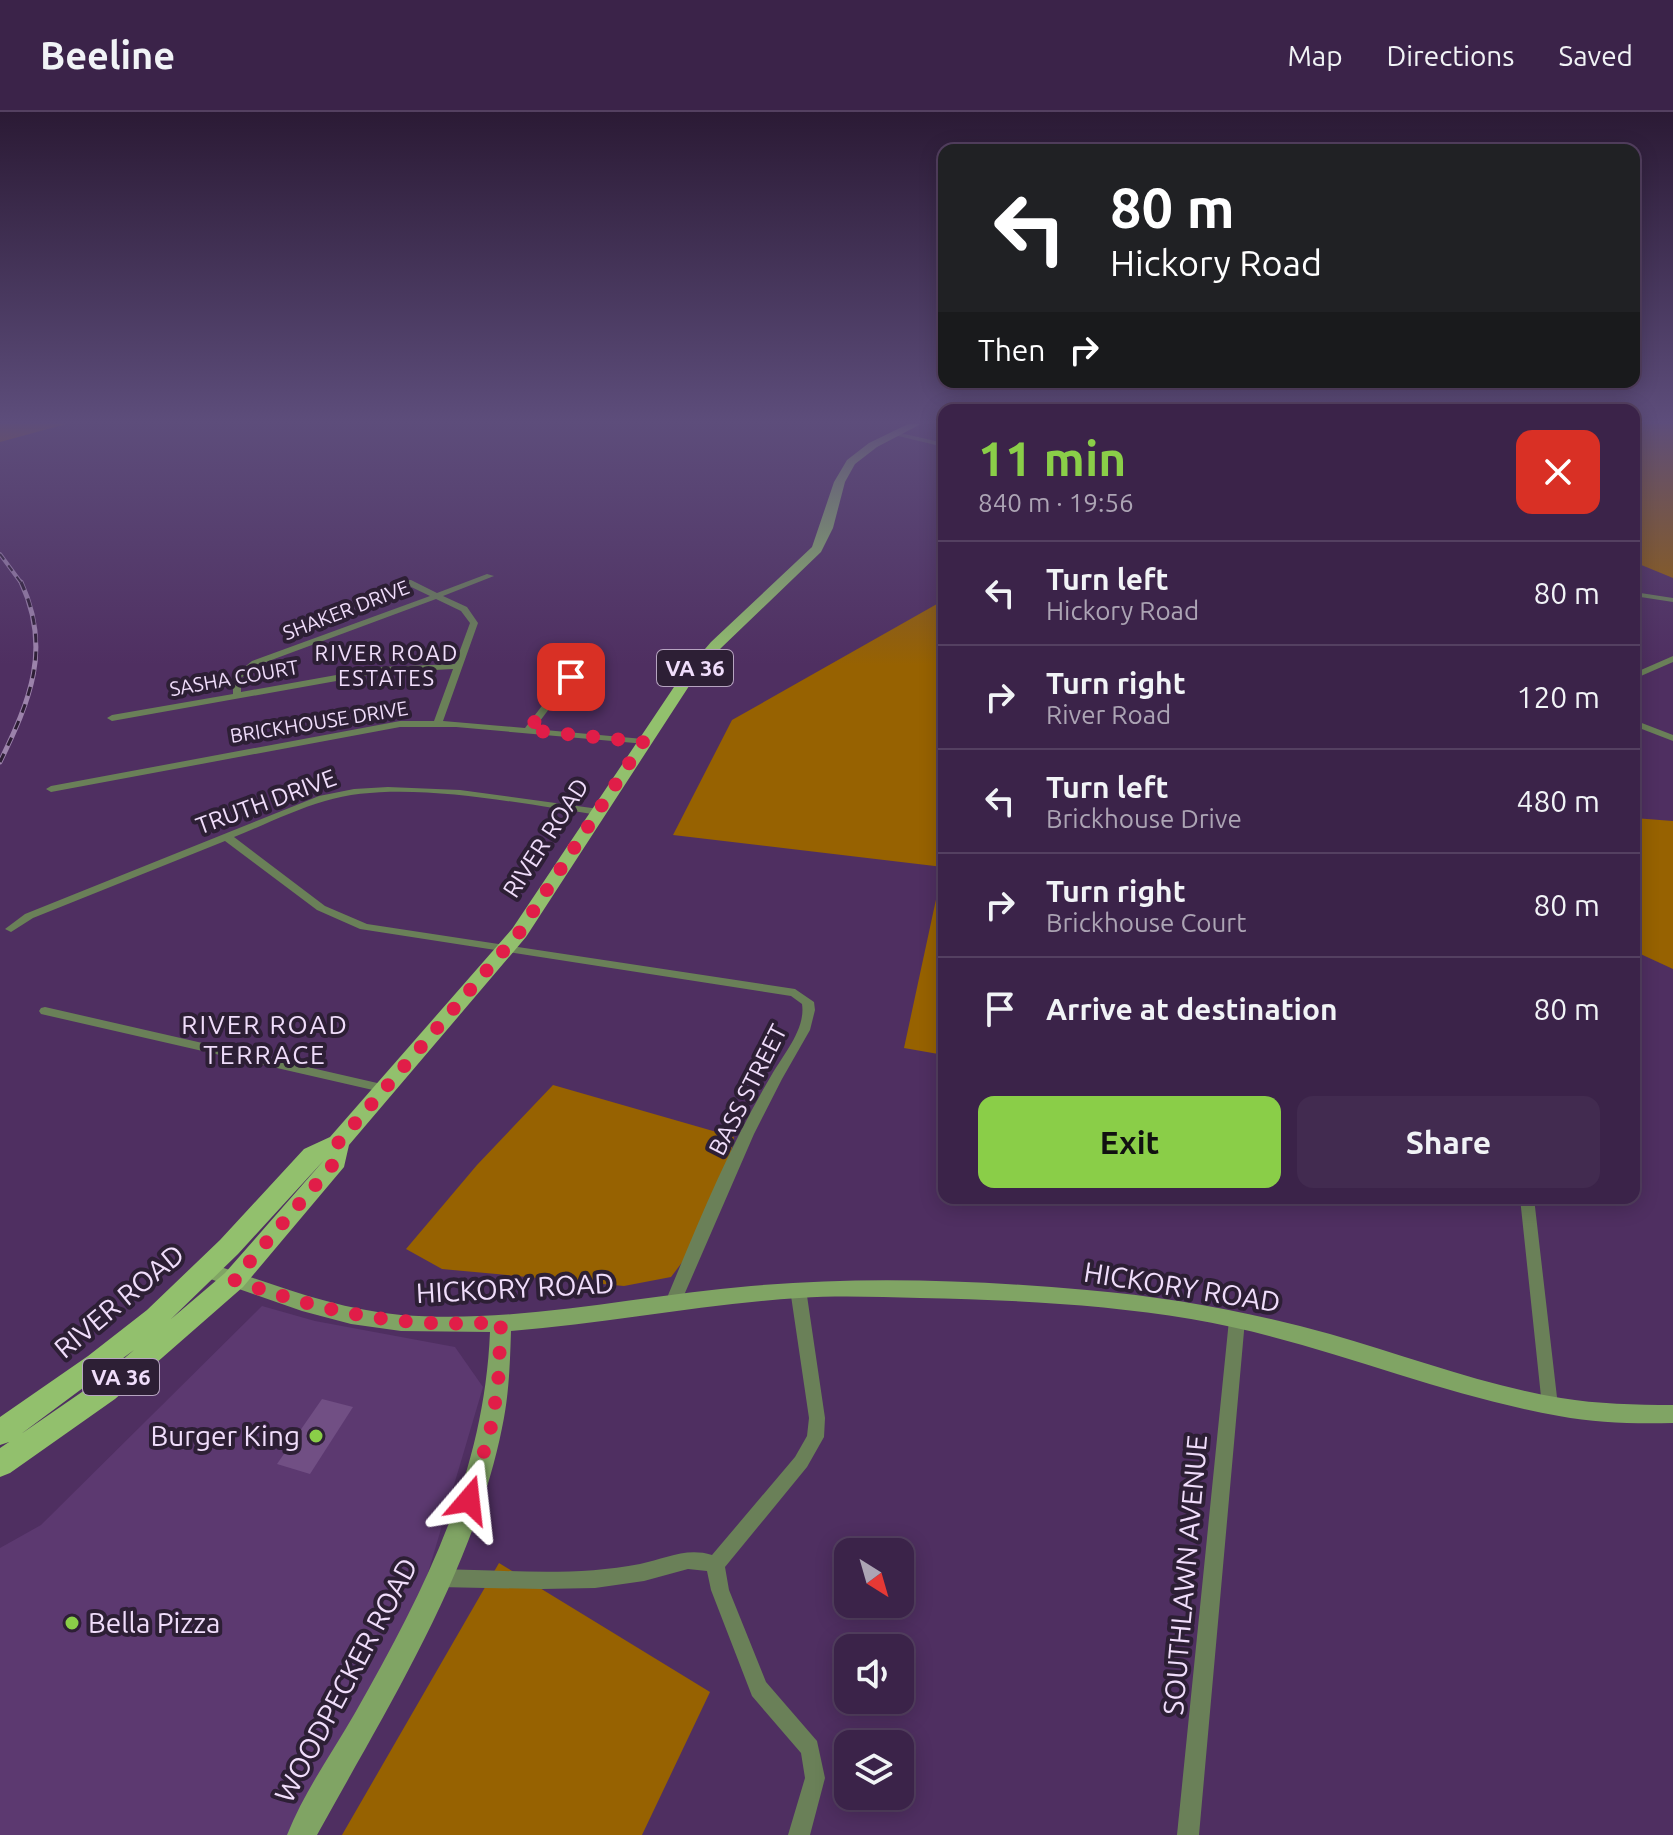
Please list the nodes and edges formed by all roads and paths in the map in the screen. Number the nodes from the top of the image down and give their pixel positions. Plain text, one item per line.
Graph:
1 (834, 504) edge
2 (490, 576) dead end
3 (408, 582) dead end
4 (438, 595) junction
5 (1640, 595) edge
6 (1673, 600) edge
7 (1673, 659) edge
8 (459, 666) junction
9 (585, 670) dead end
10 (1640, 673) edge
11 (237, 695) junction
12 (112, 718) dead end
13 (438, 723) junction
14 (1640, 725) edge
15 (528, 730) junction
16 (1673, 738) edge
17 (643, 742) junction
18 (51, 789) dead end
19 (599, 812) junction
20 (226, 836) junction
21 (11, 929) dead end
22 (506, 951) junction
23 (45, 1011) dead end
24 (386, 1089) junction
25 (338, 1143) junction
26 (1528, 1204) edge
27 (206, 1270) junction
28 (234, 1280) junction
29 (798, 1289) junction
30 (672, 1305) junction
31 (1237, 1320) junction
32 (501, 1322) junction
33 (1550, 1406) junction
34 (1673, 1414) edge
35 (0, 1433) edge
36 (0, 1464) edge
37 (715, 1565) junction
38 (438, 1578) junction
39 (301, 1835) edge
40 (799, 1835) edge
41 (1188, 1835) edge

1 - 17 main road, RIVER ROAD / VA 36
2 - 4 street, SHAKER DRIVE
3 - 4 street
4 - 8 street
4 - 11 street, SHAKER DRIVE
5 - 6 street
7 - 10 street
8 - 11 street, SASHA COURT
8 - 13 street
9 - 15 street
11 - 12 street, SASHA COURT
13 - 15 street, BRICKHOUSE DRIVE
13 - 18 street, BRICKHOUSE DRIVE
14 - 16 street
15 - 17 street, BRICKHOUSE DRIVE
17 - 19 main road, RIVER ROAD / VA 36
19 - 20 street, TRUTH DRIVE
19 - 22 main road, RIVER ROAD / VA 36
20 - 21 street, TRUTH DRIVE
20 - 22 street
22 - 24 main road, RIVER ROAD / VA 36
22 - 30 street, BASS STREET
23 - 24 street
24 - 25 main road, RIVER ROAD / VA 36
25 - 27 main road, RIVER ROAD / VA 36
25 - 28 main road, RIVER ROAD / VA 36
26 - 33 street
27 - 28 main road, HICKORY ROAD
27 - 35 main road, RIVER ROAD / VA 36
28 - 32 main road, HICKORY ROAD
28 - 36 main road, RIVER ROAD / VA 36
29 - 30 main road, HICKORY ROAD
29 - 31 main road, HICKORY ROAD
29 - 37 street
30 - 32 main road, HICKORY ROAD
31 - 33 main road, HICKORY ROAD
31 - 41 street, SOUTHLAWN AVENUE
32 - 38 main road, WOODPECKER ROAD
33 - 34 main road, HICKORY ROAD
37 - 38 street
37 - 40 street
38 - 39 main road, WOODPECKER ROAD

